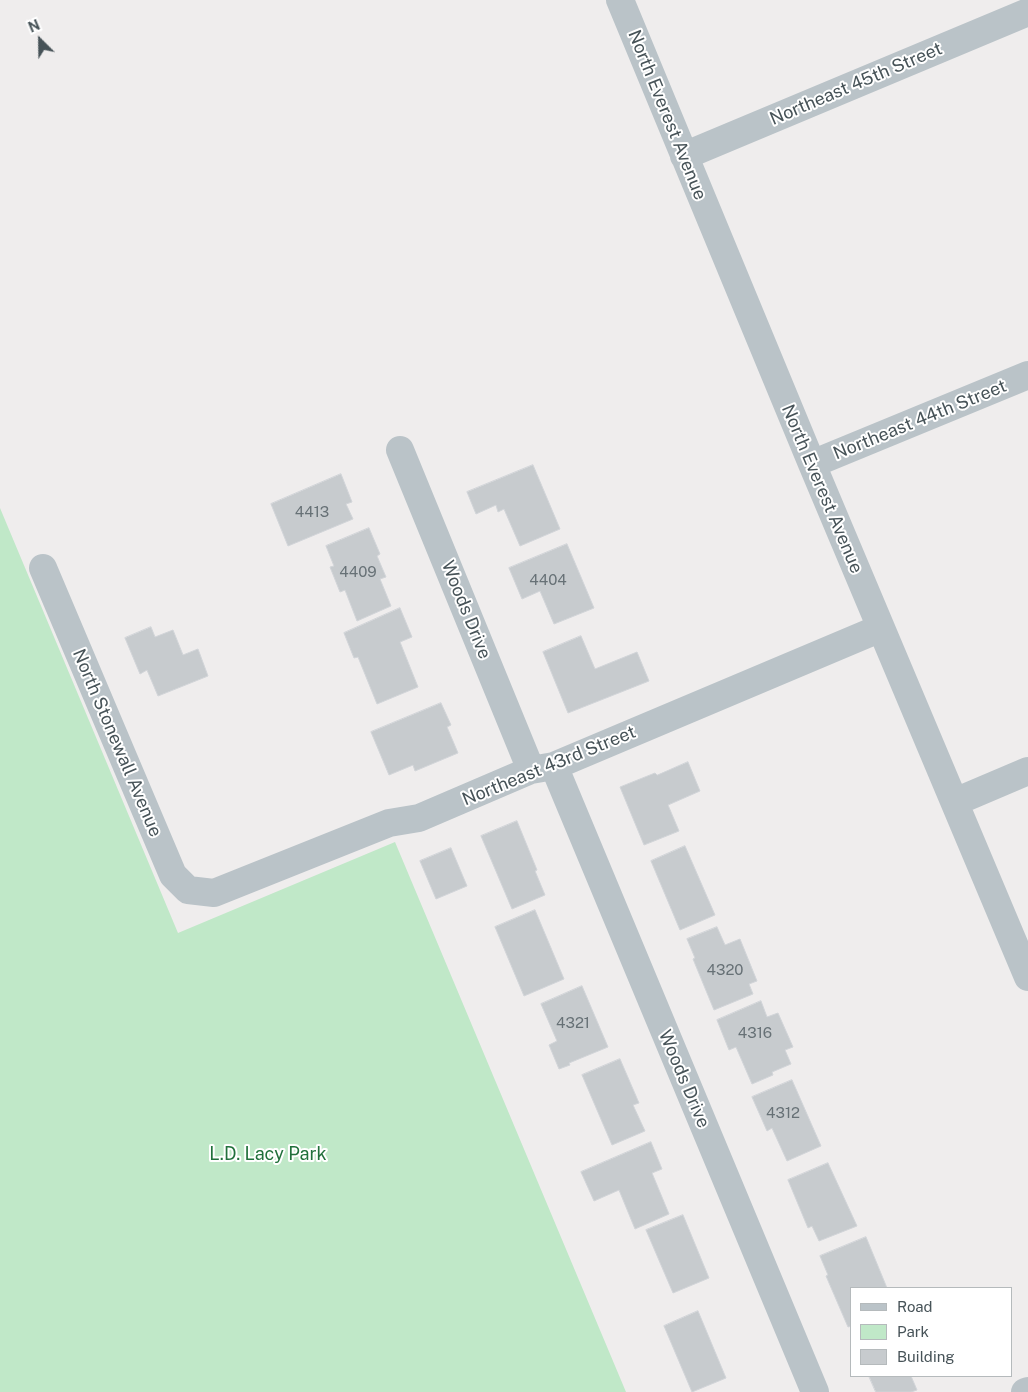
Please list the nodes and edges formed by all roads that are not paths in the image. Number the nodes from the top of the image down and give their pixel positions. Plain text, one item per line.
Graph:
1 (620, 0) edge
2 (1028, 12) edge
3 (684, 156) junction
4 (1028, 375) edge
5 (400, 450) dead end
6 (812, 464) junction
7 (42, 568) dead end
8 (880, 628) junction
9 (542, 768) junction
10 (1028, 771) edge
11 (955, 802) junction
12 (214, 893) joint
13 (1028, 977) edge
14 (815, 1392) edge

1 - 3 street, North Everest Avenue
2 - 3 street, Northeast 45th Street
3 - 6 street, North Everest Avenue
4 - 6 street, Northeast 44th Street
5 - 9 street, Woods Drive
6 - 8 street, North Everest Avenue
7 - 12 street, North Stonewall Avenue
8 - 9 street, Northeast 43rd Street
8 - 11 street, North Everest Avenue
9 - 12 street, Northeast 43rd Street
9 - 14 street, Woods Drive
10 - 11 street
11 - 13 street, North Everest Avenue

